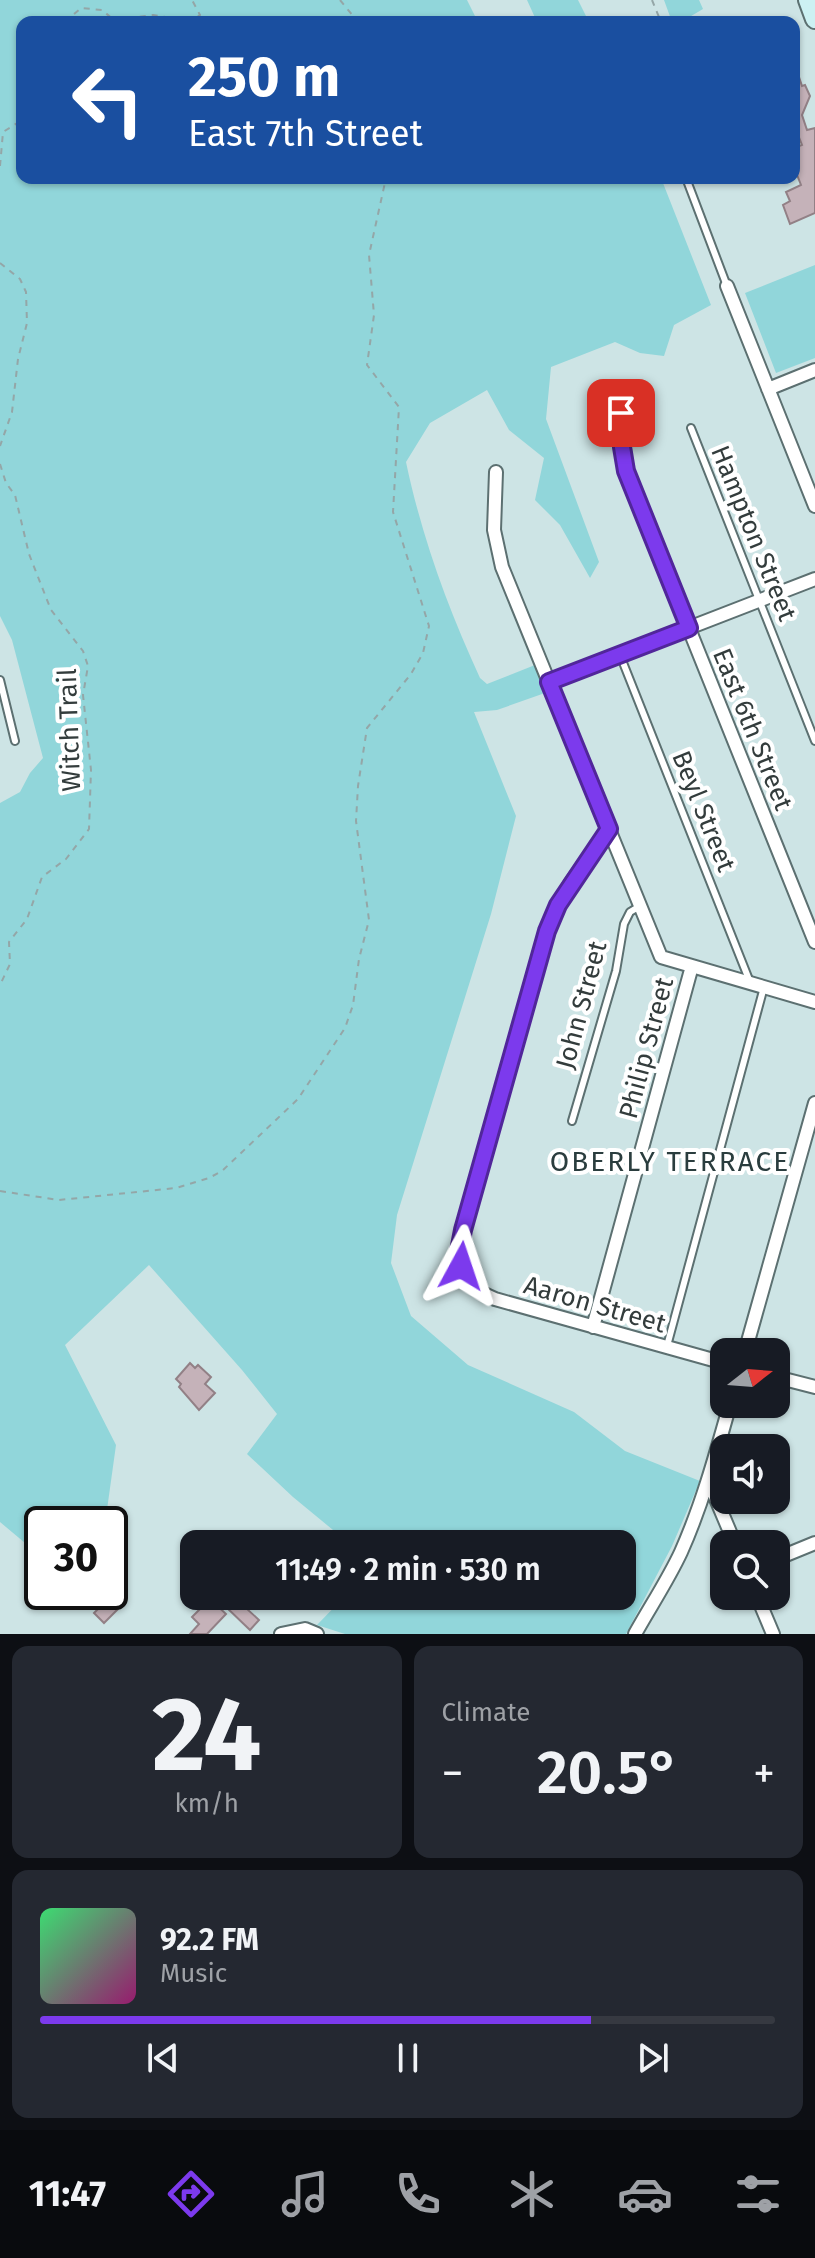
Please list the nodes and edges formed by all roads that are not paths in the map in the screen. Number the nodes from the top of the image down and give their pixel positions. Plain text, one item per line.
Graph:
1 (808, 0) edge
2 (815, 19) edge
3 (688, 184) edge
4 (727, 286) joint
5 (815, 370) edge
6 (768, 389) junction
7 (622, 394) dead end
8 (691, 428) dead end
9 (496, 472) dead end
10 (815, 506) edge
11 (815, 579) edge
12 (759, 601) junction
13 (689, 628) junction
14 (620, 655) junction
15 (0, 680) edge
16 (549, 682) junction
17 (15, 741) dead end
18 (815, 741) edge
19 (609, 829) junction
20 (640, 906) junction
21 (815, 942) edge
22 (692, 966) junction
23 (757, 985) junction
24 (815, 1002) edge
25 (815, 1103) edge
26 (572, 1121) dead end
27 (593, 1327) junction
28 (749, 1338) edge
29 (667, 1347) junction
30 (710, 1359) edge
31 (790, 1380) edge
32 (814, 1385) edge
33 (726, 1418) edge
34 (708, 1480) junction
35 (710, 1485) edge
36 (815, 1543) edge
37 (790, 1553) edge
38 (763, 1610) edge
39 (281, 1634) edge
40 (317, 1634) edge
41 (635, 1634) edge
42 (773, 1634) edge

1 - 2 main road
3 - 4 lane
4 - 6 street
5 - 6 street
6 - 10 street
7 - 13 street, East 6th Street
8 - 12 lane, Hampton Street
9 - 16 street
11 - 12 street
12 - 13 street
12 - 18 lane, Hampton Street
13 - 14 street
13 - 21 street, East 6th Street
14 - 16 street
14 - 23 lane, Beyl Street
15 - 17 lane
16 - 19 street
19 - 20 street
19 - 27 street, Aaron Street
20 - 22 street
20 - 26 lane, John Street
22 - 23 street
22 - 27 street, Philip Street
23 - 24 street
23 - 29 lane
25 - 28 street
27 - 29 street, Aaron Street
29 - 30 street, Aaron Street
31 - 32 street
33 - 34 street
34 - 35 street
34 - 41 street
36 - 37 street
38 - 42 street
39 - 40 street

